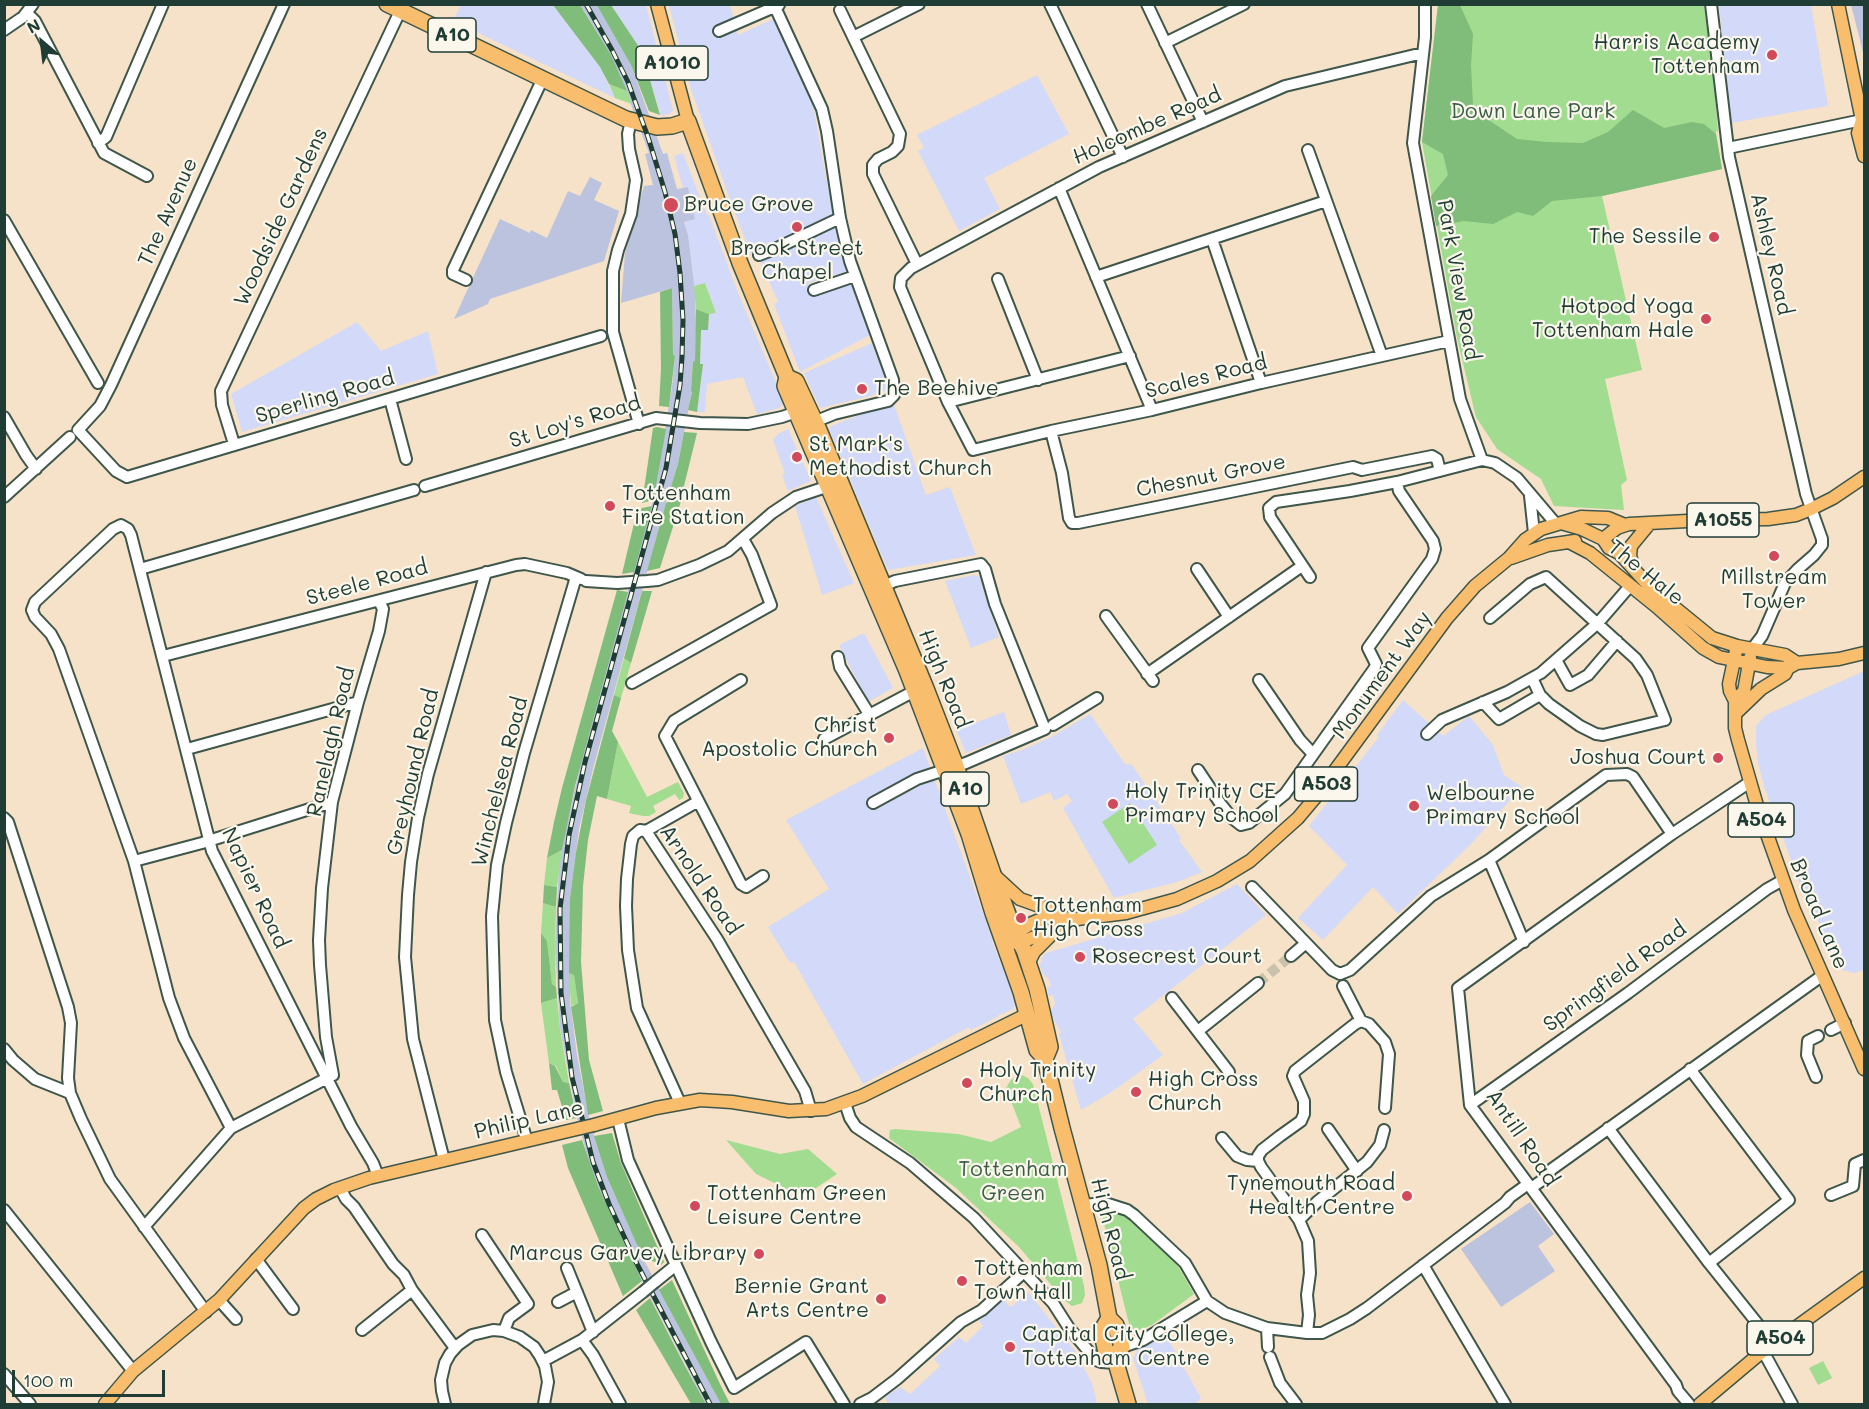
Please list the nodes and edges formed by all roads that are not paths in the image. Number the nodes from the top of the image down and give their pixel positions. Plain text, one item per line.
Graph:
1 (163, 4) edge
2 (284, 4) edge
3 (657, 4) edge
4 (919, 4) edge
5 (1050, 4) edge
6 (1147, 4) edge
7 (1244, 4) edge
8 (1425, 4) edge
9 (1711, 4) edge
10 (1839, 4) edge
11 (777, 6) edge
12 (396, 7) edge
13 (762, 8) edge
14 (30, 9) edge
15 (840, 10) dead end
16 (4, 30) edge
17 (719, 32) dead end
18 (853, 37) junction
19 (1165, 43) junction
20 (1423, 53) junction
21 (543, 78) junction
22 (631, 120) junction
23 (688, 121) junction
24 (1863, 121) edge
25 (1203, 122) junction
26 (98, 143) junction
27 (1728, 148) junction
28 (1308, 150) dead end
29 (1864, 156) edge
30 (1123, 157) junction
31 (147, 176) dead end
32 (1059, 188) junction
33 (1326, 201) junction
34 (840, 218) junction
35 (4, 220) edge
36 (1212, 239) junction
37 (759, 255) dead end
38 (917, 264) junction
39 (855, 276) junction
40 (1096, 277) junction
41 (998, 279) dead end
42 (466, 280) dead end
43 (814, 290) dead end
44 (601, 336) dead end
45 (1449, 341) junction
46 (1130, 356) junction
47 (1382, 356) junction
48 (1038, 380) junction
49 (98, 383) dead end
50 (1260, 383) junction
51 (948, 402) junction
52 (391, 403) junction
53 (1152, 410) junction
54 (4, 417) edge
55 (805, 417) junction
56 (639, 424) junction
57 (1051, 430) junction
58 (74, 434) junction
59 (234, 444) junction
60 (406, 459) dead end
61 (1482, 460) junction
62 (36, 469) junction
63 (1440, 471) junction
64 (1864, 477) edge
65 (1397, 482) junction
66 (834, 485) junction
67 (1529, 493) junction
68 (4, 498) edge
69 (1811, 509) junction
70 (1558, 523) junction
71 (1650, 523) junction
72 (1625, 525) junction
73 (1534, 534) junction
74 (743, 539) junction
75 (1603, 541) junction
76 (1569, 543) junction
77 (1509, 558) junction
78 (1302, 566) junction
79 (1197, 568) dead end
80 (140, 569) junction
81 (1635, 571) junction
82 (486, 572) junction
83 (1614, 573) junction
84 (1310, 578) dead end
85 (581, 579) junction
86 (1630, 586) junction
87 (878, 589) junction
88 (379, 601) junction
89 (1106, 616) dead end
90 (1229, 617) junction
91 (1490, 618) dead end
92 (1598, 623) junction
93 (1617, 641) junction
94 (1737, 646) junction
95 (1752, 649) junction
96 (1864, 651) edge
97 (163, 656) junction
98 (838, 657) dead end
99 (1556, 660) junction
100 (1733, 661) junction
101 (1749, 664) junction
102 (1792, 665) junction
103 (1532, 678) junction
104 (741, 680) dead end
105 (1259, 680) dead end
106 (632, 683) dead end
107 (920, 688) junction
108 (1079, 695) dead end
109 (1540, 695) junction
110 (1097, 699) dead end
111 (1736, 701) junction
112 (358, 702) junction
113 (1483, 702) junction
114 (1086, 706) junction
115 (869, 714) junction
116 (1735, 714) junction
117 (1049, 727) junction
118 (1427, 734) dead end
119 (824, 739) dead end
120 (187, 749) junction
121 (1312, 754) junction
122 (951, 767) junction
123 (1198, 770) dead end
124 (1750, 782) junction
125 (332, 802) junction
126 (697, 802) junction
127 (873, 803) dead end
128 (4, 818) edge
129 (646, 831) junction
130 (1672, 834) junction
131 (208, 841) junction
132 (1489, 860) junction
133 (134, 861) junction
134 (993, 874) junction
135 (763, 876) dead end
136 (1783, 880) junction
137 (1252, 887) dead end
138 (1058, 923) junction
139 (1018, 937) junction
140 (1524, 942) junction
141 (1003, 943) junction
142 (1306, 943) junction
143 (1291, 956) tunnel mouth
144 (1029, 962) junction
145 (1823, 975) junction
146 (1342, 980) junction
147 (1258, 983) tunnel mouth
148 (1172, 999) dead end
149 (1034, 1011) junction
150 (1361, 1020) junction
151 (1845, 1023) junction
152 (1831, 1030) dead end
153 (1198, 1031) junction
154 (1818, 1036) dead end
155 (326, 1037) junction
156 (309, 1044) junction
157 (4, 1049) edge
158 (1690, 1068) junction
159 (1864, 1070) edge
160 (1229, 1072) dead end
161 (1816, 1077) dead end
162 (327, 1079) junction
163 (70, 1093) junction
164 (680, 1103) junction
165 (844, 1103) junction
166 (1470, 1105) junction
167 (1385, 1108) dead end
168 (811, 1111) junction
169 (618, 1119) junction
170 (231, 1128) junction
171 (1608, 1128) junction
172 (1328, 1129) dead end
173 (1384, 1130) dead end
174 (1222, 1138) dead end
175 (527, 1141) junction
176 (444, 1160) junction
177 (1864, 1160) edge
178 (1258, 1161) junction
179 (1357, 1171) junction
180 (378, 1176) junction
181 (1530, 1186) junction
182 (340, 1188) junction
183 (1832, 1196) dead end
184 (1083, 1205) junction
185 (4, 1210) edge
186 (1299, 1220) junction
187 (144, 1227) junction
188 (482, 1235) dead end
189 (256, 1259) junction
190 (1709, 1263) junction
191 (676, 1265) junction
192 (1423, 1265) junction
193 (567, 1268) dead end
194 (1024, 1272) junction
195 (1864, 1278) edge
196 (412, 1290) junction
197 (577, 1292) junction
198 (219, 1300) junction
199 (1207, 1301) junction
200 (558, 1302) dead end
201 (293, 1309) dead end
202 (206, 1312) junction
203 (236, 1319) dead end
204 (1267, 1328) junction
205 (362, 1330) dead end
206 (504, 1331) junction
207 (593, 1332) junction
208 (1306, 1333) junction
209 (582, 1340) junction
210 (1768, 1347) junction
211 (455, 1348) junction
212 (1118, 1355) junction
213 (543, 1361) junction
214 (133, 1371) junction
215 (4, 1374) edge
216 (30, 1404) edge
217 (105, 1404) edge
218 (445, 1404) edge
219 (544, 1404) edge
220 (620, 1404) edge
221 (844, 1404) edge
222 (860, 1404) edge
223 (1128, 1404) edge
224 (1296, 1404) edge
225 (1505, 1404) edge
226 (1689, 1404) edge
227 (1700, 1404) edge
228 (1792, 1404) edge

1 - 26 street
2 - 58 street, The Avenue
3 - 23 main road, High Road / A1010
4 - 18 street
5 - 30 street
6 - 19 street
7 - 19 street
8 - 20 street, Park View Road
9 - 27 street, Ashley Road
10 - 24 main road
11 - 13 street
11 - 34 street
12 - 21 highway, A10
12 - 59 street, Woodside Gardens
13 - 17 street
14 - 16 street
14 - 26 street
15 - 18 street
18 - 38 street
19 - 25 street
20 - 25 street, Holcombe Road
20 - 45 street, Park View Road
21 - 22 highway, A10
21 - 42 street
22 - 23 highway, A10
22 - 56 street
23 - 55 highway, High Road / A10
24 - 27 street
24 - 29 main road
25 - 30 street, Holcombe Road
26 - 31 street
27 - 69 street, Ashley Road
28 - 33 street
30 - 32 street, Holcombe Road
32 - 38 street, Holcombe Road
32 - 40 street
33 - 36 street
33 - 47 street
34 - 37 street
34 - 39 street
35 - 49 street
36 - 40 street
36 - 50 street
38 - 51 street, Holcombe Road
39 - 43 street
39 - 55 street, St Loy's Road
40 - 46 street
41 - 48 street
44 - 52 street, Sperling Road
45 - 47 street, Scales Road
45 - 61 street, Park View Road
46 - 48 street
46 - 53 street
47 - 50 street, Scales Road
48 - 51 street
50 - 53 street, Scales Road
51 - 57 street, Scales Road
52 - 59 street, Sperling Road
52 - 60 street
53 - 57 street, Scales Road
54 - 62 street
55 - 56 street, St Loy's Road
55 - 66 highway, High Road / A10
56 - 80 street, St Loy's Road
57 - 63 street, Chesnut Grove
58 - 59 street, Sperling Road
58 - 62 street, The Avenue
61 - 63 street
61 - 67 street
62 - 68 street, The Avenue
63 - 65 street
64 - 69 main road, A1055
65 - 78 street
65 - 121 street
66 - 74 street, Steele Road
66 - 87 highway, High Road / A10
67 - 70 street
67 - 73 street
69 - 71 main road, A1055
69 - 95 street, Ashley Road
70 - 72 main road, A1055
70 - 73 main road, Monument Way / A503
70 - 75 main road, The Hale
71 - 72 main road, A1055
71 - 81 main road
72 - 75 main road, A1055
73 - 77 main road, Monument Way / A503
74 - 85 street, Steele Road
74 - 106 street
75 - 76 main road, A1055
75 - 81 main road, The Hale
75 - 83 main road
76 - 77 main road, A503
76 - 83 main road, The Hale
77 - 138 main road, Monument Way / A503
78 - 84 street
78 - 90 street
79 - 90 street
80 - 97 street, Napier Road
80 - 133 street, Napier Road
81 - 94 main road, The Hale
82 - 85 street, Steele Road
82 - 88 street, Steele Road
82 - 176 street, Greyhound Road
83 - 86 main road, The Hale
85 - 175 street, Winchelsea Road
86 - 92 street
86 - 100 main road, The Hale
87 - 107 highway, High Road / A10
87 - 117 street
88 - 97 street, Steele Road
88 - 112 street, Ranelagh Road
89 - 90 street
91 - 92 street
92 - 93 street
92 - 99 street
93 - 99 street
93 - 109 street
94 - 95 main road, The Hale
94 - 100 main road, Broad Lane / A504
95 - 101 main road, Broad Lane / A504
95 - 102 main road, The Hale
96 - 102 main road, The Hale
97 - 120 street, Napier Road
98 - 115 street
99 - 103 street
100 - 101 main road, The Hale
100 - 111 main road, Broad Lane / A504
101 - 102 main road, The Hale
101 - 111 main road, Broad Lane / A504
102 - 116 main road
103 - 109 street
103 - 113 street
104 - 126 street
105 - 121 street
107 - 115 street
107 - 122 highway, High Road / A10
108 - 114 street
109 - 113 street
110 - 114 street
111 - 116 main road, Broad Lane / A504
112 - 120 street
112 - 125 street, Ranelagh Road
113 - 118 street
114 - 117 street
115 - 119 street
116 - 124 main road, Broad Lane / A504
117 - 122 street
120 - 131 street, Napier Road
121 - 123 street
122 - 127 street
122 - 134 highway, High Road / A10
122 - 141 highway, High Road / A10
124 - 130 street, Antill Road
124 - 136 main road, Broad Lane / A504
125 - 131 street
125 - 155 street, Ranelagh Road
126 - 129 street
126 - 135 street
128 - 163 street
129 - 164 street, Arnold Road
129 - 168 street, Arnold Road
130 - 132 street
130 - 140 street, Antill Road
131 - 133 street
131 - 156 street, Napier Road
132 - 140 street
132 - 146 street
133 - 170 street
134 - 138 main road, A503
134 - 139 highway, High Road / A10
136 - 145 main road, Broad Lane / A504
136 - 166 street, Springfield Road
137 - 142 street
138 - 139 main road, Monument Way
138 - 144 main road
139 - 141 main road, Monument Way
139 - 144 highway, High Road / A10
140 - 166 street, Antill Road
141 - 149 highway, High Road / A10
142 - 143 street
142 - 146 street
144 - 149 highway, High Road / A10
145 - 151 main road, Broad Lane / A504
145 - 158 street
146 - 150 street
147 - 153 street
148 - 153 street
149 - 165 main road, Philip Lane
149 - 184 highway, High Road / A10
150 - 167 street
150 - 178 street
151 - 152 street
151 - 159 main road, Broad Lane / A504
153 - 160 street
154 - 161 street
155 - 156 street
155 - 162 street, Ranelagh Road
156 - 162 street, Napier Road
157 - 163 street
158 - 171 street
158 - 190 street
162 - 170 street
162 - 180 street, Napier Road
163 - 187 street
164 - 168 main road, Philip Lane
164 - 169 main road, Philip Lane
165 - 168 main road, Philip Lane
165 - 194 street
166 - 181 street, Antill Road
169 - 175 main road, Philip Lane, bridge
169 - 191 street
170 - 187 street
171 - 181 street
171 - 190 street
172 - 179 street
173 - 179 street
174 - 178 street
175 - 176 main road, Philip Lane
176 - 180 main road, Philip Lane
177 - 183 street
178 - 186 street
179 - 186 street
180 - 182 main road, Philip Lane
181 - 192 street
181 - 226 street, Antill Road
182 - 189 main road, Philip Lane
182 - 196 street
184 - 199 street
184 - 212 highway, High Road / A10
185 - 214 street
186 - 208 street
187 - 202 street
188 - 206 street
189 - 198 main road, Philip Lane
189 - 201 street
190 - 210 street
191 - 207 street, bridge
191 - 221 street
192 - 208 street
192 - 225 street
193 - 197 street
194 - 212 street
194 - 222 street
195 - 210 main road, A504
196 - 205 street
196 - 211 street
197 - 200 street
197 - 207 street
198 - 202 main road, Philip Lane
198 - 203 street
199 - 204 street
199 - 212 street
202 - 214 main road, Philip Lane
204 - 208 street
204 - 224 street
206 - 211 street
206 - 213 street
207 - 209 street
209 - 213 street
209 - 220 street
210 - 227 main road, A504
210 - 228 street
211 - 218 street
212 - 223 highway, High Road / A10
213 - 219 street
214 - 217 main road, Philip Lane
215 - 216 street

